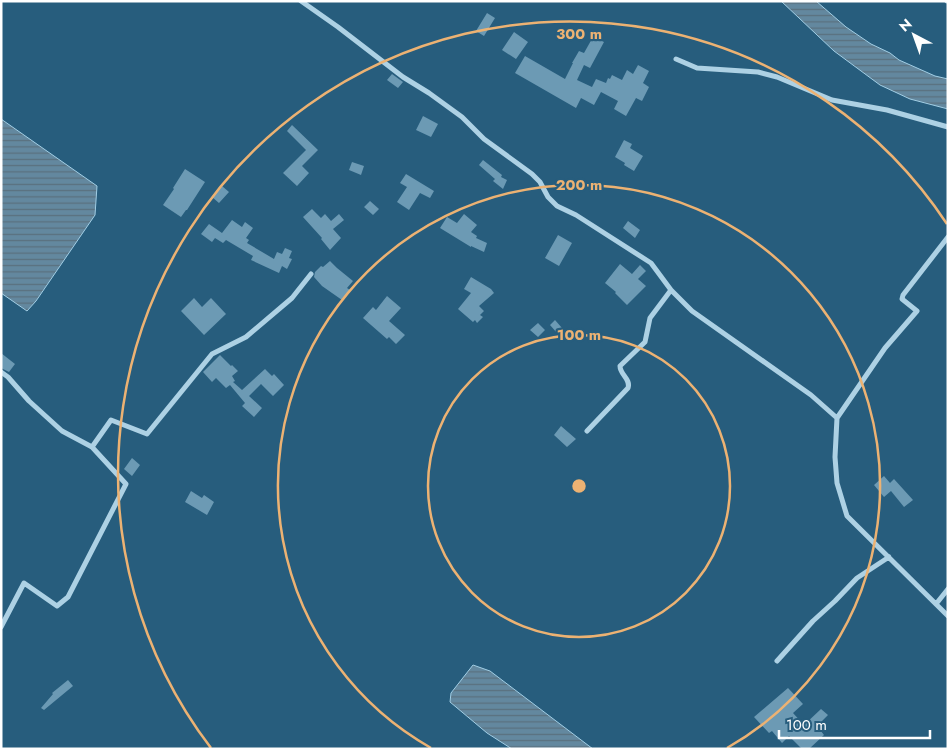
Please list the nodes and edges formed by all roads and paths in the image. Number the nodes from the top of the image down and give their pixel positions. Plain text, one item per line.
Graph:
1 (301, 1) edge
2 (676, 60) dead end
3 (948, 127) edge
4 (948, 237) edge
5 (311, 274) dead end
6 (672, 290) junction
7 (1, 372) edge
8 (837, 418) junction
9 (587, 431) dead end
10 (92, 447) junction
11 (889, 557) junction
12 (948, 589) edge
13 (936, 604) junction
14 (948, 616) edge
15 (1, 627) edge
16 (777, 661) dead end

1 - 6 street
2 - 3 street
4 - 8 street
5 - 10 street
6 - 8 street
6 - 9 street
7 - 10 street
8 - 11 street
10 - 15 street
11 - 13 street
11 - 16 street
12 - 13 street
13 - 14 street

